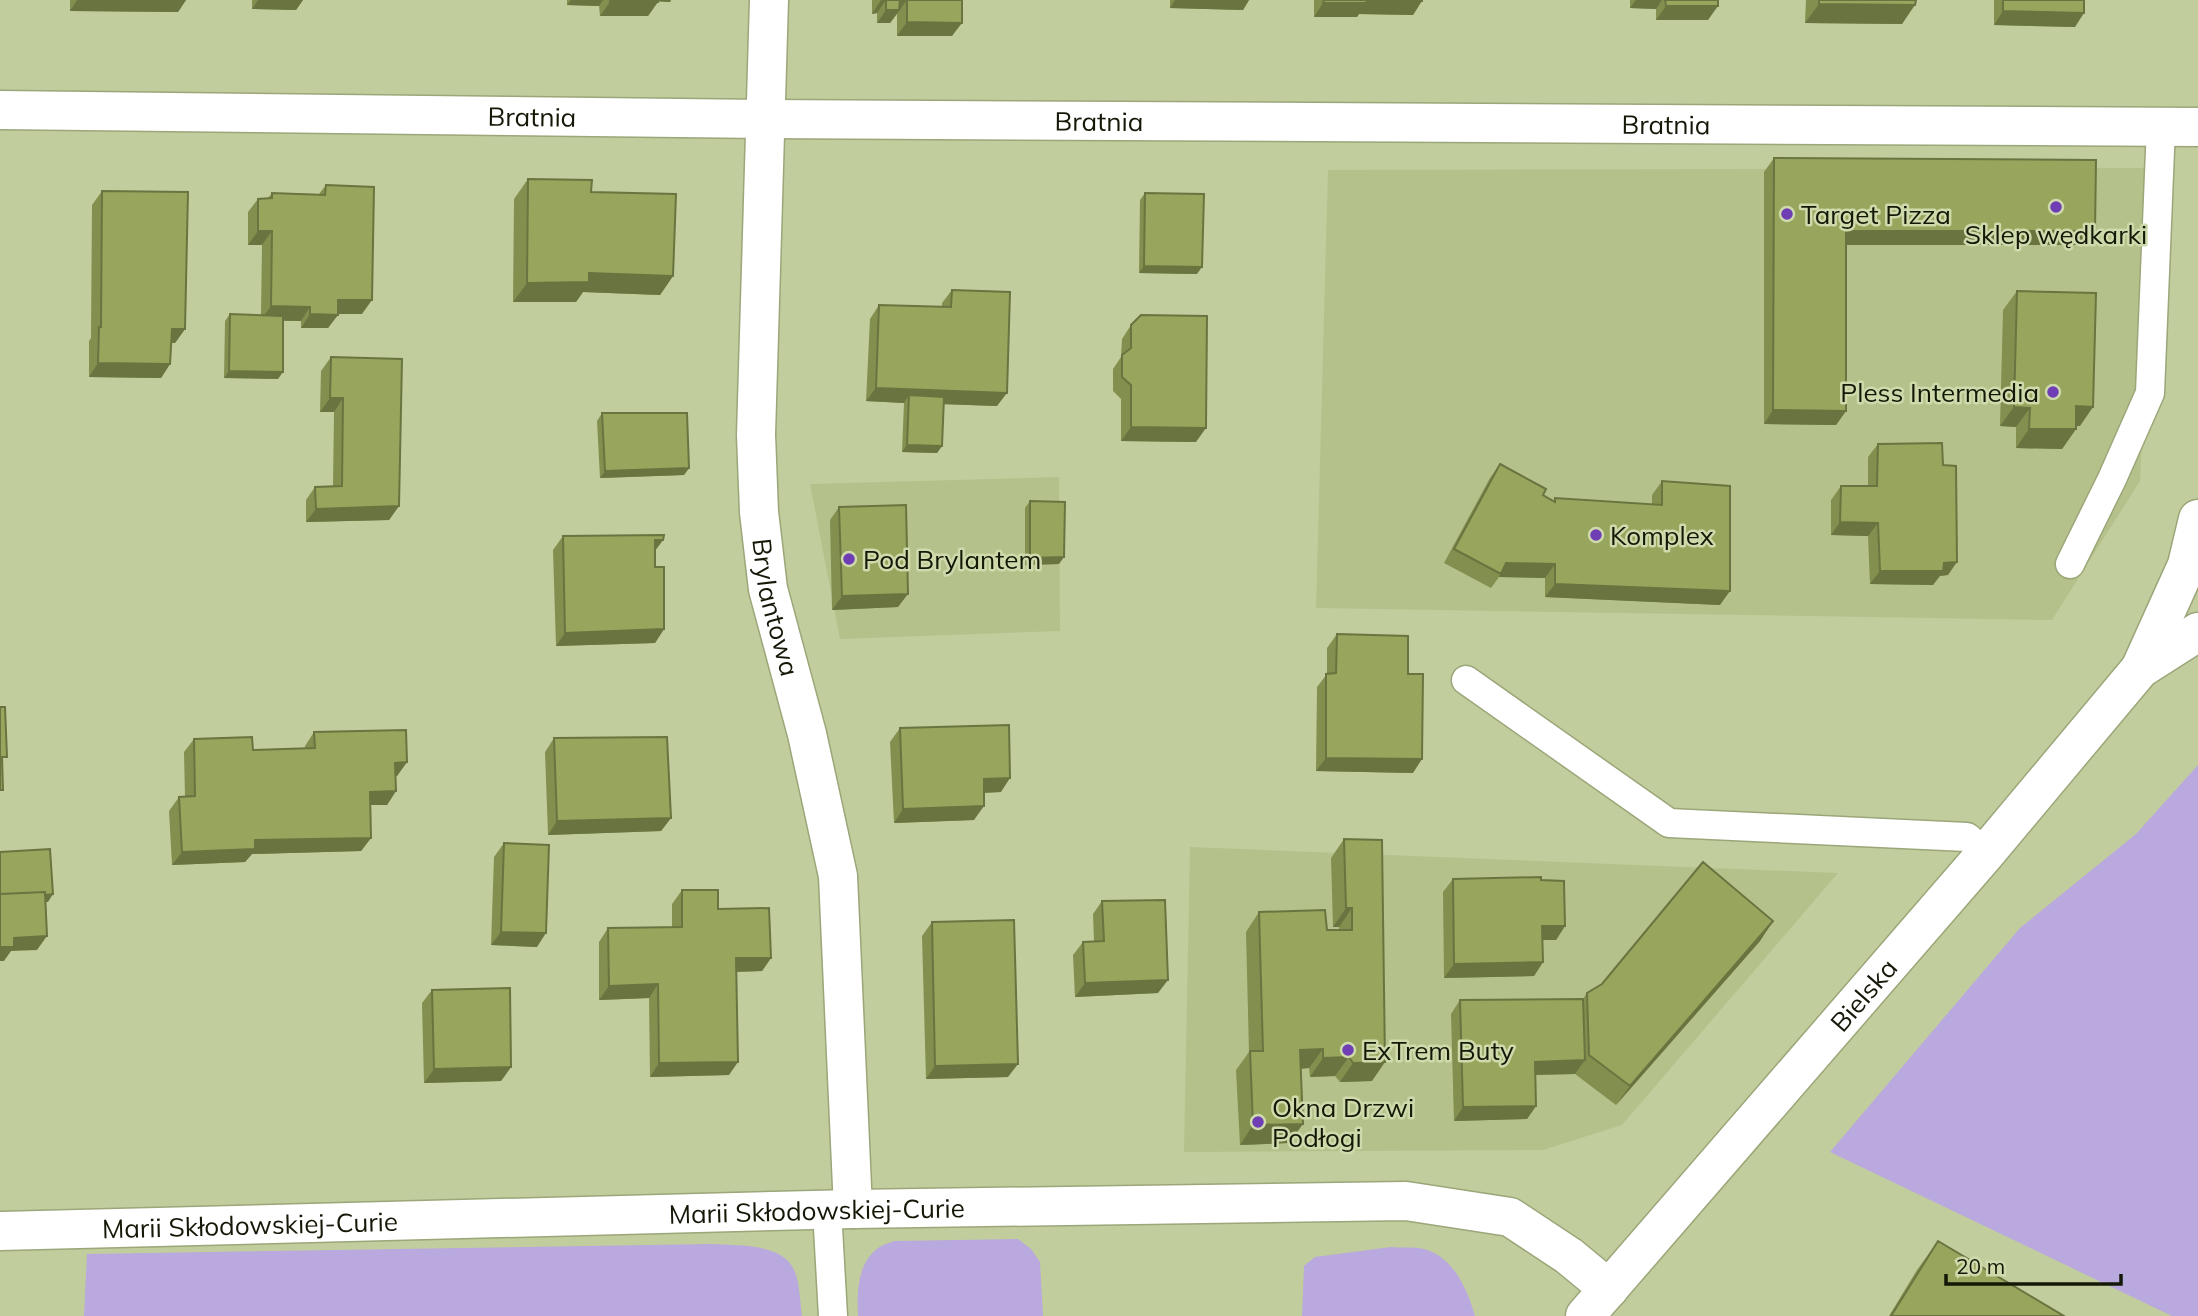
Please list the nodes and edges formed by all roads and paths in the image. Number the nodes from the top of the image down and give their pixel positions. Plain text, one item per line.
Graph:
1 (769, 0) edge
2 (0, 110) edge
3 (765, 119) junction
4 (2180, 126) edge
5 (2198, 519) edge
6 (2070, 564) dead end
7 (2198, 632) edge
8 (2140, 669) junction
9 (1466, 680) dead end
10 (1986, 853) junction
11 (840, 1210) junction
12 (0, 1231) edge
13 (1597, 1302) edge
14 (833, 1316) edge

1 - 3 street, Brylantowa
2 - 3 street, Bratnia
3 - 4 street, Bratnia
3 - 11 street, Brylantowa
4 - 6 lane
5 - 8 street, Bielska
7 - 8 street, Bielska
8 - 10 street, Bielska
9 - 10 lane
10 - 13 street, Bielska
11 - 12 street, Marii Skłodowskiej-Curie
11 - 13 street, Marii Skłodowskiej-Curie
11 - 14 lane

